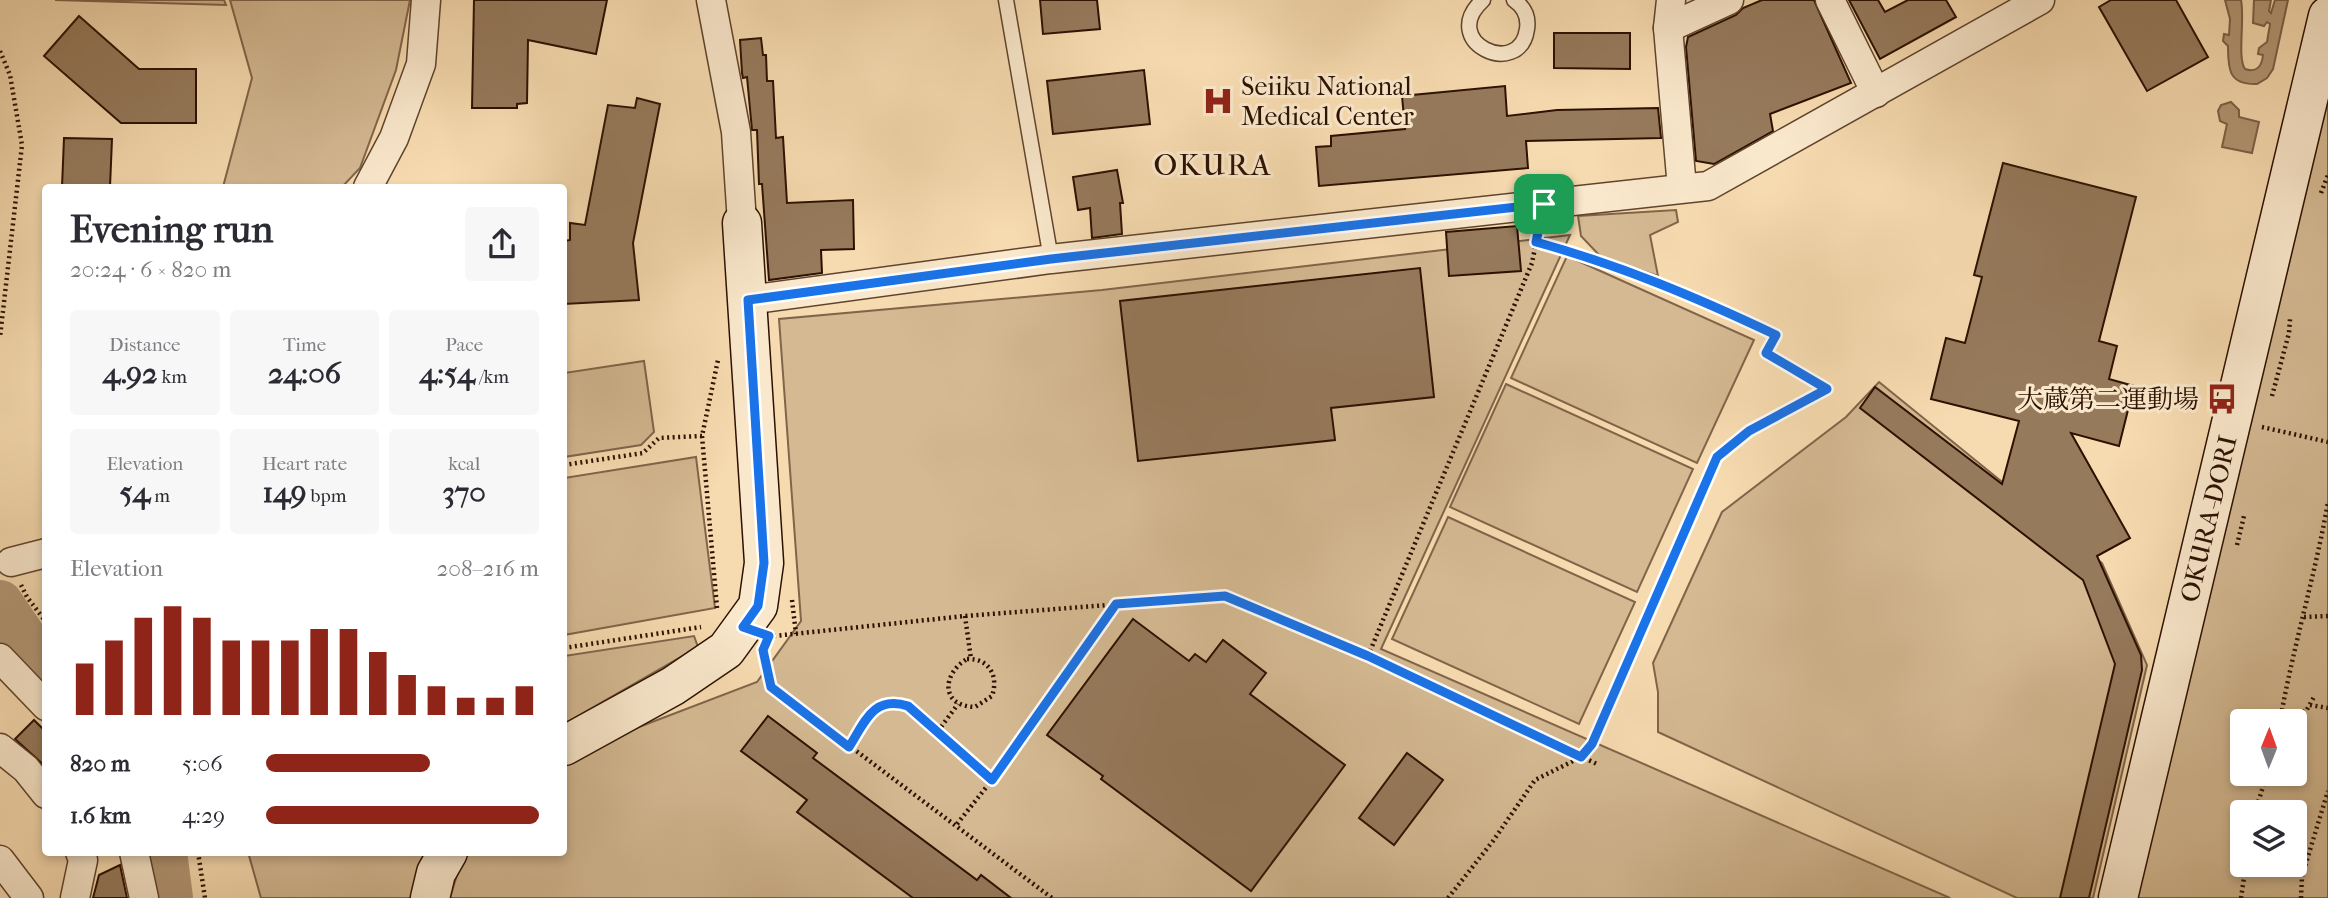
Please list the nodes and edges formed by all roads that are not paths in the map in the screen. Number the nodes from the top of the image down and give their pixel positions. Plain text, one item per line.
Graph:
1 (426, 0) edge
2 (711, 0) edge
3 (1006, 0) edge
4 (1483, 0) edge
5 (1514, 0) edge
6 (1671, 0) edge
7 (1729, 0) edge
8 (1830, 0) edge
9 (2040, 0) edge
10 (2328, 16) edge
11 (1668, 28) junction
12 (1875, 93) junction
13 (370, 184) edge
14 (1682, 188) junction
15 (742, 223) joint
16 (1051, 259) junction
17 (748, 300) junction
18 (42, 554) edge
19 (6, 564) edge
20 (0, 659) edge
21 (42, 702) edge
22 (567, 744) edge
23 (0, 748) edge
24 (42, 788) edge
25 (82, 856) edge
26 (135, 856) edge
27 (446, 856) edge
28 (0, 860) edge
29 (29, 898) edge
30 (75, 898) edge
31 (144, 898) edge
32 (430, 898) edge
33 (2118, 898) edge

1 - 13 street
2 - 15 street
3 - 16 lane
4 - 5 lane
6 - 11 street
7 - 11 street
8 - 12 street
9 - 12 street
10 - 33 street, OKURA-DORI
11 - 14 street
12 - 14 street
14 - 16 street
15 - 17 street
16 - 17 street
17 - 22 street
18 - 19 street
20 - 21 street
23 - 24 street
25 - 30 street
26 - 31 street
27 - 32 street
28 - 29 street

